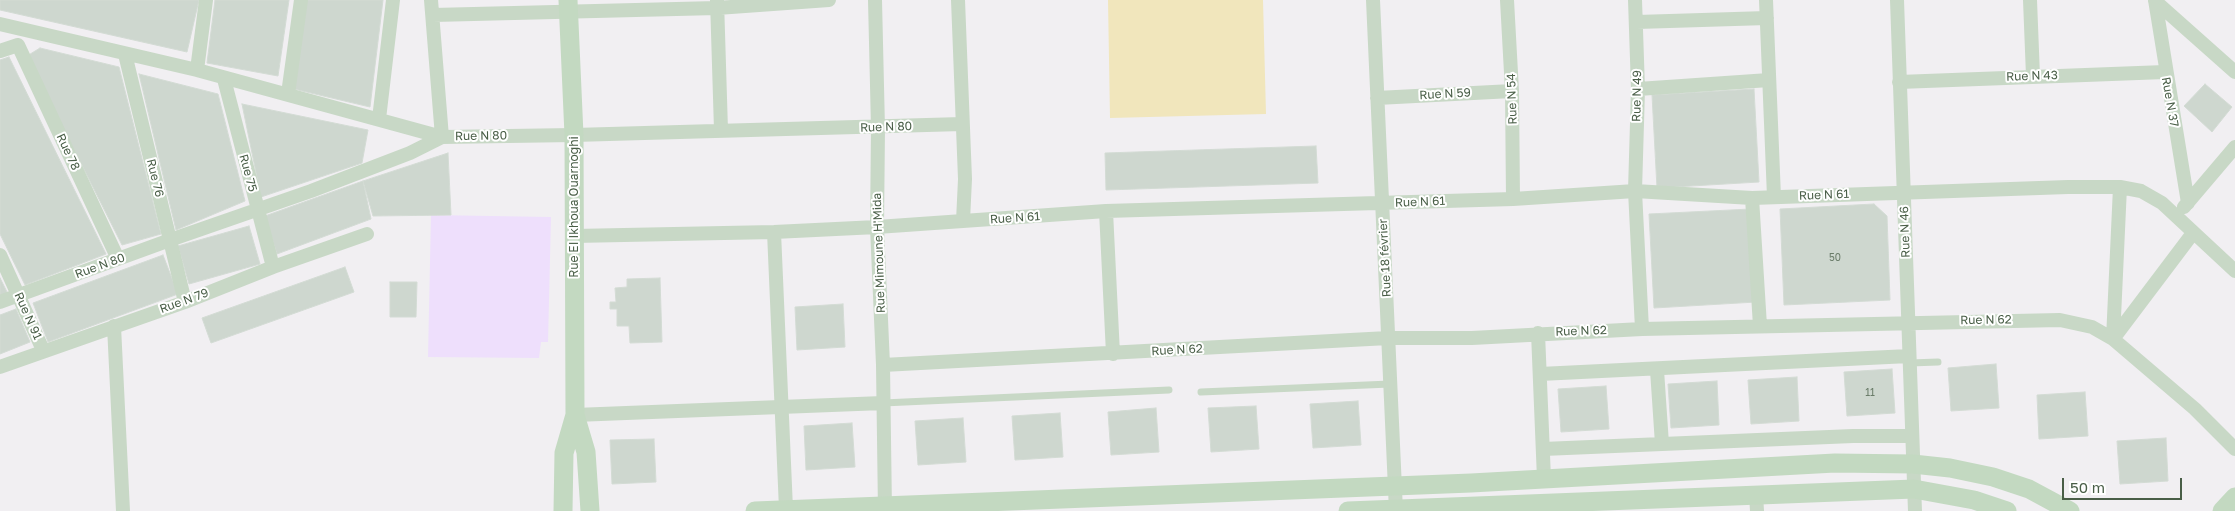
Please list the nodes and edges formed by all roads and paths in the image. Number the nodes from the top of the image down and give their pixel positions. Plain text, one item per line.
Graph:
1 (206, 0) edge
2 (301, 0) edge
3 (393, 0) edge
4 (432, 0) edge
5 (830, 0) edge
6 (875, 0) edge
7 (958, 0) edge
8 (1373, 0) edge
9 (1507, 0) edge
10 (1635, 0) edge
11 (1766, 0) edge
12 (1897, 0) edge
13 (2030, 0) edge
14 (2155, 0) edge
15 (717, 4) edge
16 (568, 6) edge
17 (433, 15) junction
18 (1768, 18) junction
19 (1637, 22) junction
20 (0, 24) edge
21 (21, 29) junction
22 (18, 45) junction
23 (0, 51) edge
24 (125, 54) junction
25 (197, 70) junction
26 (2165, 72) junction
27 (2235, 72) edge
28 (2033, 76) junction
29 (224, 79) junction
30 (1768, 80) junction
31 (1899, 82) junction
32 (1638, 89) junction
33 (1512, 91) junction
34 (288, 94) junction
35 (1378, 98) junction
36 (379, 119) junction
37 (962, 124) junction
38 (878, 128) junction
39 (721, 130) junction
40 (574, 136) junction
41 (442, 137) junction
42 (2235, 147) edge
43 (2120, 187) junction
44 (1635, 191) junction
45 (1904, 192) junction
46 (1774, 197) junction
47 (1752, 198) junction
48 (1513, 199) junction
49 (1382, 203) junction
50 (2188, 203) junction
51 (258, 210) junction
52 (1106, 211) junction
53 (2176, 217) junction
54 (963, 221) junction
55 (877, 227) junction
56 (774, 232) junction
57 (2193, 232) junction
58 (367, 234) dead end
59 (574, 236) junction
60 (170, 240) junction
61 (0, 256) edge
62 (118, 259) junction
63 (273, 267) junction
64 (2235, 271) edge
65 (19, 295) junction
66 (0, 302) edge
67 (185, 302) junction
68 (1908, 322) junction
69 (114, 326) junction
70 (1760, 326) junction
71 (1642, 329) junction
72 (1538, 333) junction
73 (1388, 338) junction
74 (2113, 338) junction
75 (43, 350) junction
76 (1113, 354) junction
77 (1910, 360) junction
78 (1938, 362) dead end
79 (882, 365) junction
80 (0, 366) edge
81 (1657, 370) junction
82 (1540, 374) junction
83 (1390, 384) junction
84 (1169, 390) dead end
85 (1201, 392) dead end
86 (883, 403) junction
87 (782, 406) junction
88 (575, 415) junction
89 (1912, 436) junction
90 (1662, 444) junction
91 (1543, 449) junction
92 (2235, 449) edge
93 (1912, 464) junction
94 (1544, 479) junction
95 (1395, 487) junction
96 (1914, 489) junction
97 (2235, 497) edge
98 (1756, 502) edge
99 (1647, 505) edge
100 (885, 508) edge
101 (1500, 508) edge
102 (786, 510) junction
103 (1396, 510) edge
104 (123, 511) edge
105 (563, 511) edge
106 (590, 511) edge
107 (755, 511) edge
108 (1348, 511) edge
109 (1915, 511) edge
110 (2006, 511) edge
111 (2070, 511) edge
112 (2222, 511) edge

1 - 25 street
2 - 34 street
3 - 36 street
4 - 17 street
5 - 15 street
6 - 38 street, Rue Mimoune H'Mida
7 - 37 street
8 - 35 street, Rue 18 février
9 - 33 street, Rue N 54
10 - 19 street, Rue N 49
11 - 18 street
12 - 31 street, Rue N 46
13 - 28 street
14 - 26 street, Rue N 37
14 - 27 street
15 - 16 street
15 - 39 street
16 - 17 street
16 - 40 main road, Rue EI Ikhoua Ouarnoghi
17 - 41 street
18 - 19 street
18 - 30 street
19 - 32 street, Rue N 49
20 - 21 street
21 - 22 street
21 - 24 street
22 - 23 street
22 - 62 street, Rue 78
24 - 25 street
24 - 60 street, Rue 76
25 - 29 street
26 - 28 street, Rue N 43
26 - 50 street, Rue N 37
28 - 31 street, Rue N 43
29 - 34 street
29 - 51 street, Rue 75
30 - 32 street
30 - 46 street
31 - 45 street, Rue N 46
32 - 44 street, Rue N 49
33 - 35 street, Rue N 59
33 - 48 street, Rue N 54
34 - 36 street
35 - 49 street, Rue 18 février
36 - 41 street
37 - 38 street, Rue N 80
37 - 54 street
38 - 39 street, Rue N 80
38 - 55 street, Rue Mimoune H'Mida
39 - 40 street, Rue N 80
40 - 41 street, Rue N 80
40 - 59 main road, Rue EI Ikhoua Ouarnoghi
41 - 51 street, Rue N 80
42 - 50 street
43 - 45 street, Rue N 61
43 - 53 street, Rue N 61
43 - 74 street
44 - 47 street, Rue N 61
44 - 48 street, Rue N 61
44 - 71 street, Rue N 49
45 - 46 street, Rue N 61
45 - 68 street, Rue N 46
46 - 47 street, Rue N 61
47 - 70 street
48 - 49 street, Rue N 61
49 - 52 street, Rue N 61
49 - 73 street, Rue 18 février
50 - 53 street
51 - 60 street, Rue N 80
51 - 63 street, Rue 75
52 - 54 street, Rue N 61
52 - 76 street
53 - 57 street, Rue N 61
54 - 55 street, Rue N 61
55 - 56 street, Rue N 61
55 - 79 street, Rue Mimoune H'Mida
56 - 59 street, Rue N 61
56 - 87 street
57 - 64 street, Rue N 61
57 - 74 street
58 - 63 street, Rue N 79
59 - 88 main road, Rue EI Ikhoua Ouarnoghi
60 - 62 street, Rue N 80
60 - 67 street, Rue 76
61 - 65 street, Rue N 91
62 - 65 street, Rue N 80
63 - 67 street, Rue N 79
65 - 66 street, Rue N 80
65 - 75 street, Rue N 91
67 - 69 street, Rue N 79
68 - 70 street, Rue N 62
68 - 74 street, Rue N 62
68 - 77 street, Rue N 46
69 - 75 street, Rue N 79
69 - 104 street
70 - 71 street, Rue N 62
71 - 72 street, Rue N 62
72 - 73 street, Rue N 62
72 - 82 street
73 - 76 street, Rue N 62
73 - 83 street, Rue 18 février
74 - 92 street, Rue N 62
75 - 80 street, Rue N 79
76 - 79 street, Rue N 62
77 - 78 lane
77 - 81 street
77 - 89 street, Rue N 46
79 - 86 street, Rue Mimoune H'Mida
81 - 82 street
81 - 90 street
82 - 91 street
83 - 85 lane
83 - 95 street, Rue 18 février
84 - 86 lane
86 - 87 street
86 - 100 street, Rue Mimoune H'Mida
87 - 88 street
87 - 102 street
88 - 105 main road
88 - 106 main road
89 - 90 street
89 - 93 street, Rue N 46
90 - 91 street
91 - 94 street
93 - 94 main road
93 - 96 street, Rue N 46
93 - 111 main road
94 - 95 main road
95 - 100 main road
95 - 103 street, Rue 18 février
96 - 98 main road
96 - 109 street, Rue N 46
96 - 110 main road
97 - 112 main road
98 - 99 main road
99 - 101 main road
100 - 102 main road
101 - 103 main road
102 - 107 main road
103 - 108 main road

